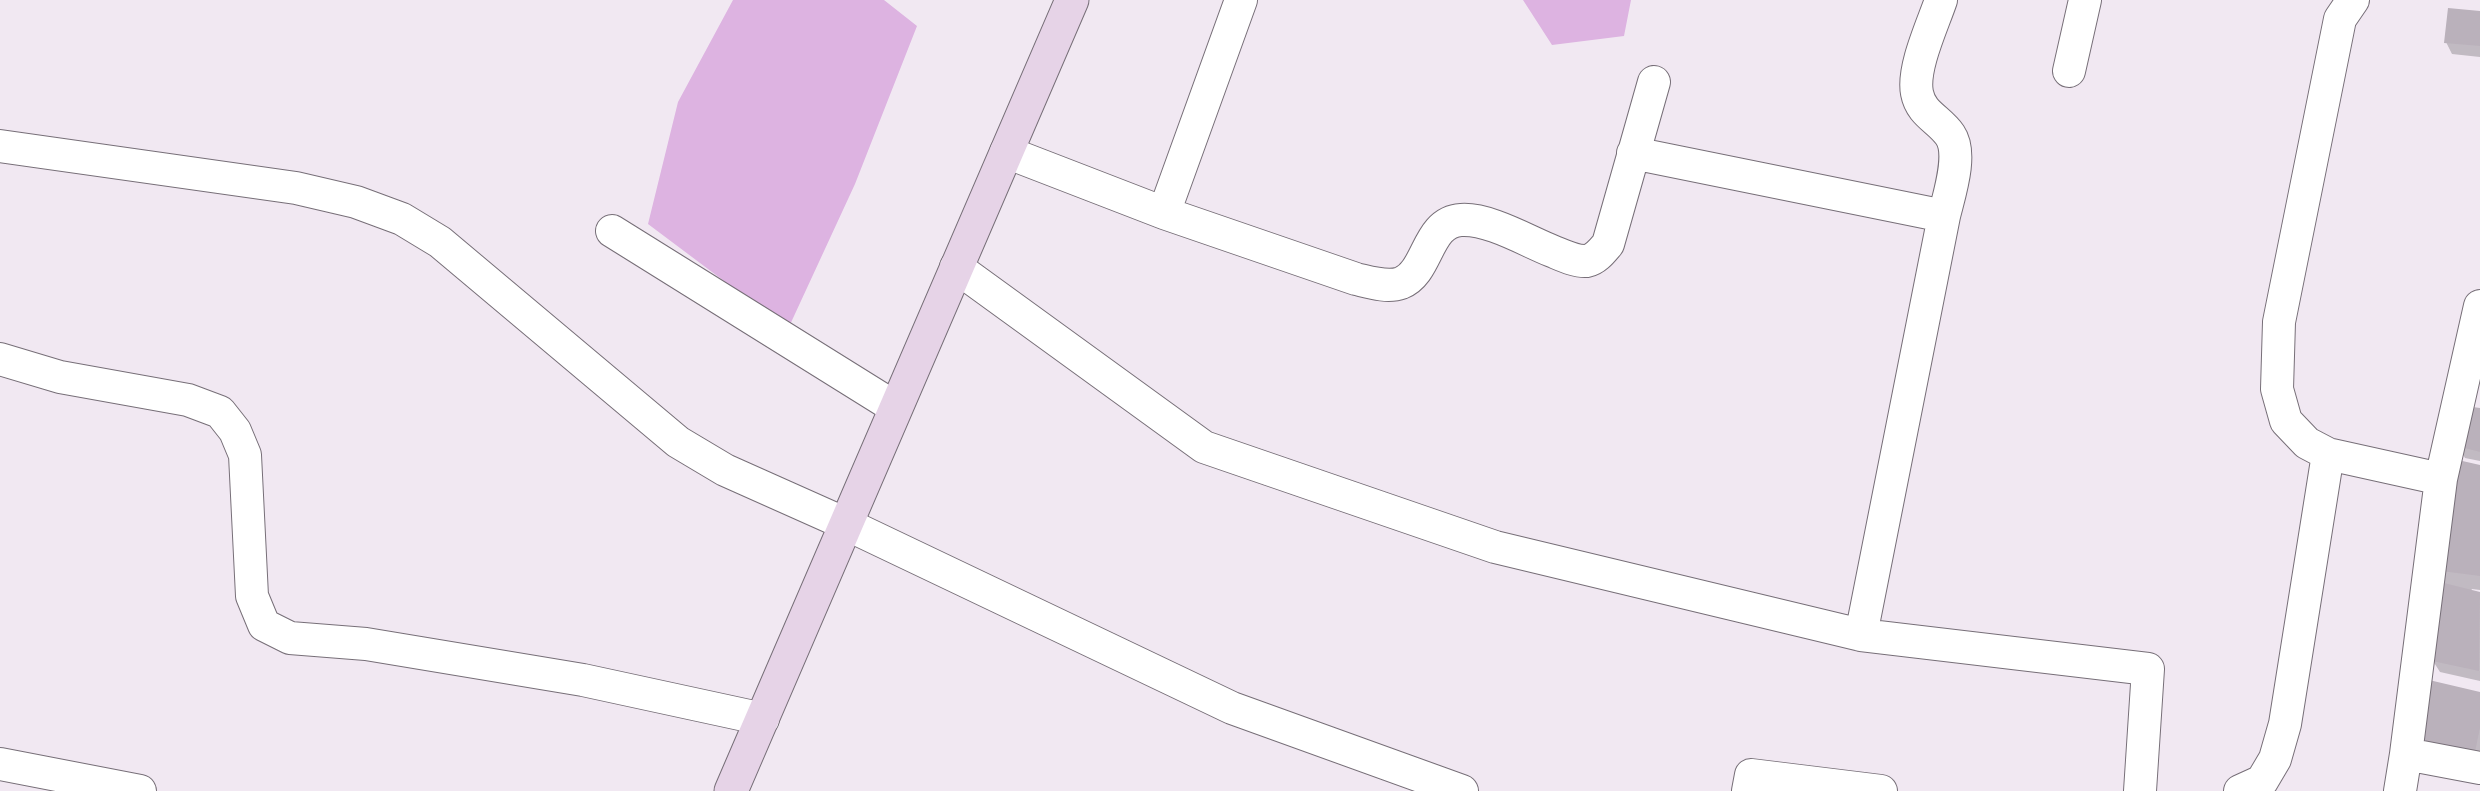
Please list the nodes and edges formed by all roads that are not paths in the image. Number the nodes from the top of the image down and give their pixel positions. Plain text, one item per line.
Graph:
1 (1072, 0) edge
2 (1241, 0) edge
3 (1941, 0) edge
4 (2085, 0) edge
5 (2353, 0) edge
6 (2069, 71) dead end
7 (1653, 82) dead end
8 (0, 146) edge
9 (1006, 152) junction
10 (1633, 153) junction
11 (1164, 213) junction
12 (1944, 216) junction
13 (612, 231) dead end
14 (956, 267) junction
15 (2480, 306) edge
16 (0, 359) edge
17 (2470, 400) edge
18 (896, 408) junction
19 (2328, 454) junction
20 (2441, 479) junction
21 (846, 524) junction
22 (1861, 635) junction
23 (763, 719) junction
24 (2406, 754) junction
25 (0, 764) edge
26 (2480, 768) edge
27 (140, 791) edge
28 (731, 791) edge
29 (1462, 791) edge
30 (1748, 791) edge
31 (1881, 791) edge
32 (2140, 791) edge
33 (2240, 791) edge
34 (2400, 791) edge

1 - 9 main road
2 - 11 street
3 - 12 street
4 - 6 street
5 - 19 street
7 - 10 street
8 - 21 street
9 - 11 street
9 - 14 main road
10 - 11 street
10 - 12 street
12 - 22 street
13 - 18 street
14 - 18 main road
14 - 22 street
15 - 17 street
16 - 23 street
17 - 20 street
18 - 21 main road
19 - 20 street
19 - 33 street
20 - 24 street
21 - 23 main road
21 - 29 street
22 - 32 street
23 - 28 main road
24 - 26 street
24 - 34 street
25 - 27 street
30 - 31 street

